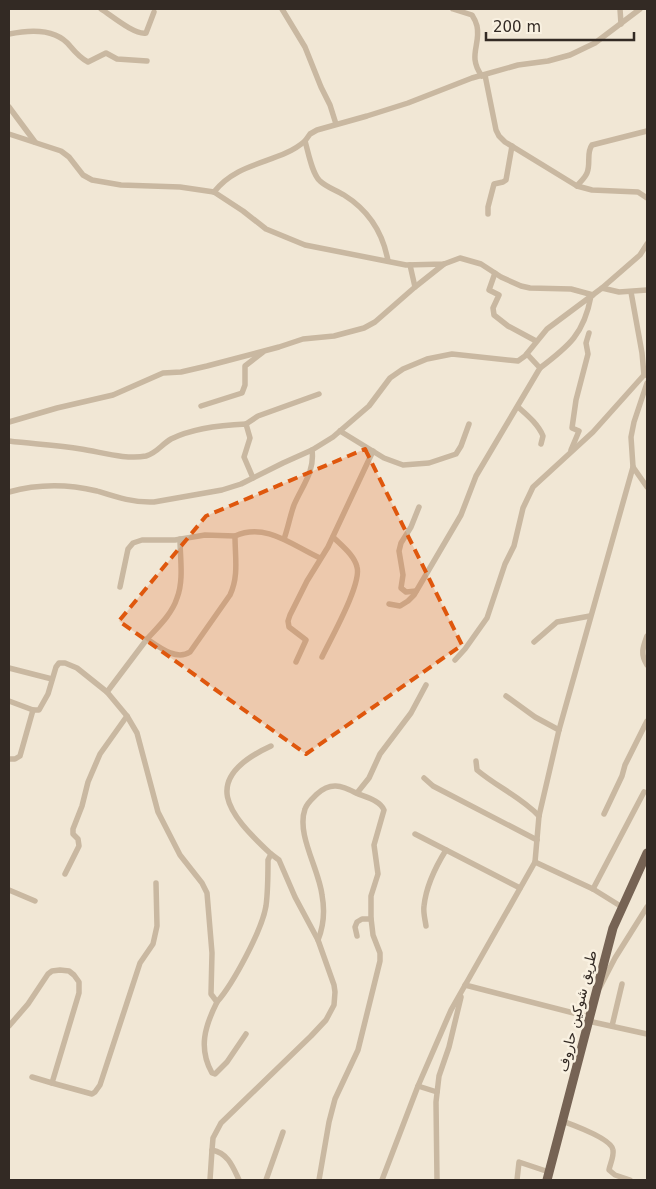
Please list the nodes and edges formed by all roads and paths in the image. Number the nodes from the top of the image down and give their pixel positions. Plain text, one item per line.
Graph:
1 (101, 9) edge
2 (282, 9) edge
3 (453, 9) edge
4 (620, 9) edge
5 (640, 9) edge
6 (154, 12) dead end
7 (621, 24) junction
8 (9, 34) edge
9 (147, 61) dead end
10 (483, 76) junction
11 (9, 107) edge
12 (336, 124) junction
13 (647, 131) edge
14 (9, 134) edge
15 (305, 141) junction
16 (35, 142) junction
17 (512, 146) junction
18 (577, 186) junction
19 (214, 192) junction
20 (647, 198) edge
21 (488, 214) dead end
22 (647, 244) edge
23 (388, 261) junction
24 (444, 264) junction
25 (410, 265) junction
26 (495, 273) junction
27 (415, 287) junction
28 (602, 288) junction
29 (647, 290) edge
30 (631, 292) junction
31 (592, 296) junction
32 (589, 333) dead end
33 (536, 341) junction
34 (264, 350) junction
35 (527, 354) junction
36 (540, 368) junction
37 (645, 375) edge
38 (647, 384) edge
39 (320, 394) dead end
40 (201, 406) dead end
41 (518, 407) junction
42 (9, 422) edge
43 (246, 424) junction
44 (469, 424) dead end
45 (340, 431) junction
46 (9, 441) edge
47 (541, 444) dead end
48 (312, 450) junction
49 (373, 451) junction
50 (568, 456) junction
51 (633, 467) junction
52 (253, 478) junction
53 (647, 487) edge
54 (9, 492) edge
55 (419, 507) dead end
56 (235, 536) junction
57 (333, 537) junction
58 (180, 539) junction
59 (284, 539) junction
60 (320, 558) junction
61 (120, 587) dead end
62 (416, 591) junction
63 (389, 604) dead end
64 (590, 616) junction
65 (647, 636) edge
66 (147, 639) junction
67 (534, 642) dead end
68 (322, 657) dead end
69 (455, 660) dead end
70 (296, 662) dead end
71 (647, 664) edge
72 (9, 668) edge
73 (52, 679) junction
74 (426, 685) dead end
75 (107, 692) junction
76 (506, 696) dead end
77 (9, 701) edge
78 (32, 710) junction
79 (127, 716) junction
80 (647, 721) edge
81 (559, 730) junction
82 (271, 746) dead end
83 (9, 759) edge
84 (476, 761) dead end
85 (424, 778) dead end
86 (644, 792) dead end
87 (357, 794) junction
88 (604, 814) dead end
89 (539, 816) junction
90 (415, 834) dead end
91 (538, 840) junction
92 (446, 850) junction
93 (647, 853) edge
94 (271, 854) junction
95 (535, 862) junction
96 (65, 874) dead end
97 (156, 883) dead end
98 (520, 888) junction
99 (9, 890) edge
100 (593, 890) junction
101 (35, 901) dead end
102 (622, 907) junction
103 (647, 907) edge
104 (371, 919) junction
105 (426, 926) dead end
106 (356, 936) dead end
107 (318, 940) junction
108 (622, 984) dead end
109 (463, 988) junction
110 (595, 994) junction
111 (217, 1002) junction
112 (589, 1019) junction
113 (9, 1026) edge
114 (612, 1026) junction
115 (246, 1034) dead end
116 (647, 1034) edge
117 (32, 1077) dead end
118 (52, 1083) junction
119 (418, 1086) junction
120 (437, 1092) junction
121 (562, 1121) junction
122 (283, 1132) dead end
123 (212, 1150) junction
124 (548, 1176) edge
125 (210, 1180) edge
126 (239, 1180) edge
127 (266, 1180) edge
128 (319, 1180) edge
129 (382, 1180) edge
130 (437, 1180) edge
131 (517, 1180) edge
132 (630, 1180) edge

1 - 6 street
2 - 12 street
3 - 10 street
4 - 7 street
5 - 7 street
7 - 10 street
8 - 9 street
10 - 12 street
10 - 17 street
11 - 16 street
12 - 15 street
13 - 18 street
14 - 16 street
15 - 19 street
15 - 23 street
16 - 19 street
17 - 18 street
17 - 21 street
18 - 20 street
19 - 23 street
22 - 28 street
23 - 25 street
24 - 25 street
24 - 26 street
24 - 27 street
25 - 27 street
26 - 31 street
26 - 33 street
27 - 34 street
28 - 30 street
28 - 31 street
29 - 30 street
30 - 37 street
31 - 33 street
31 - 36 street
32 - 50 street
33 - 35 street
34 - 40 street
34 - 42 street
35 - 36 street
35 - 45 street
36 - 41 street
37 - 50 street
38 - 51 street
39 - 43 street
41 - 47 street
41 - 62 street
43 - 46 street
43 - 52 street
44 - 49 street
45 - 48 street
45 - 49 street
48 - 52 street
48 - 59 street
49 - 57 street
50 - 69 street
51 - 53 street
51 - 64 street
52 - 54 street
55 - 62 street
56 - 58 street
56 - 59 street
56 - 66 street
57 - 60 street
57 - 68 street
58 - 61 street
58 - 66 street
59 - 60 street
60 - 70 street
62 - 63 street
64 - 67 street
64 - 81 street
65 - 71 street
66 - 75 street
72 - 73 street
73 - 75 street
73 - 78 street
74 - 87 street
75 - 79 street
76 - 81 street
77 - 78 street
78 - 83 street
79 - 96 street
79 - 111 street
80 - 88 street
81 - 89 street
82 - 94 street
84 - 89 street
85 - 91 street
86 - 100 street
87 - 104 street
87 - 107 street
89 - 91 street
90 - 92 street
91 - 95 street
92 - 98 street
92 - 105 street
93 - 102 main road, طريق شوكين حاروف
94 - 107 street
94 - 111 street
95 - 98 street
95 - 100 street
97 - 118 street
98 - 109 street
99 - 101 street
100 - 102 street
102 - 110 main road, طريق شوكين حاروف
103 - 110 street
104 - 106 street
104 - 128 street
107 - 123 street
108 - 114 street
109 - 112 street
109 - 119 street
109 - 120 street
110 - 112 main road, طريق شوكين حاروف
111 - 115 street
112 - 114 street
112 - 121 main road, طريق شوكين حاروف
113 - 118 street
114 - 116 street
117 - 118 street
119 - 120 street
119 - 129 street
120 - 130 street
121 - 124 main road, طريق شوكين حاروف
121 - 132 street
122 - 127 street
123 - 125 street
123 - 126 street
124 - 131 street

